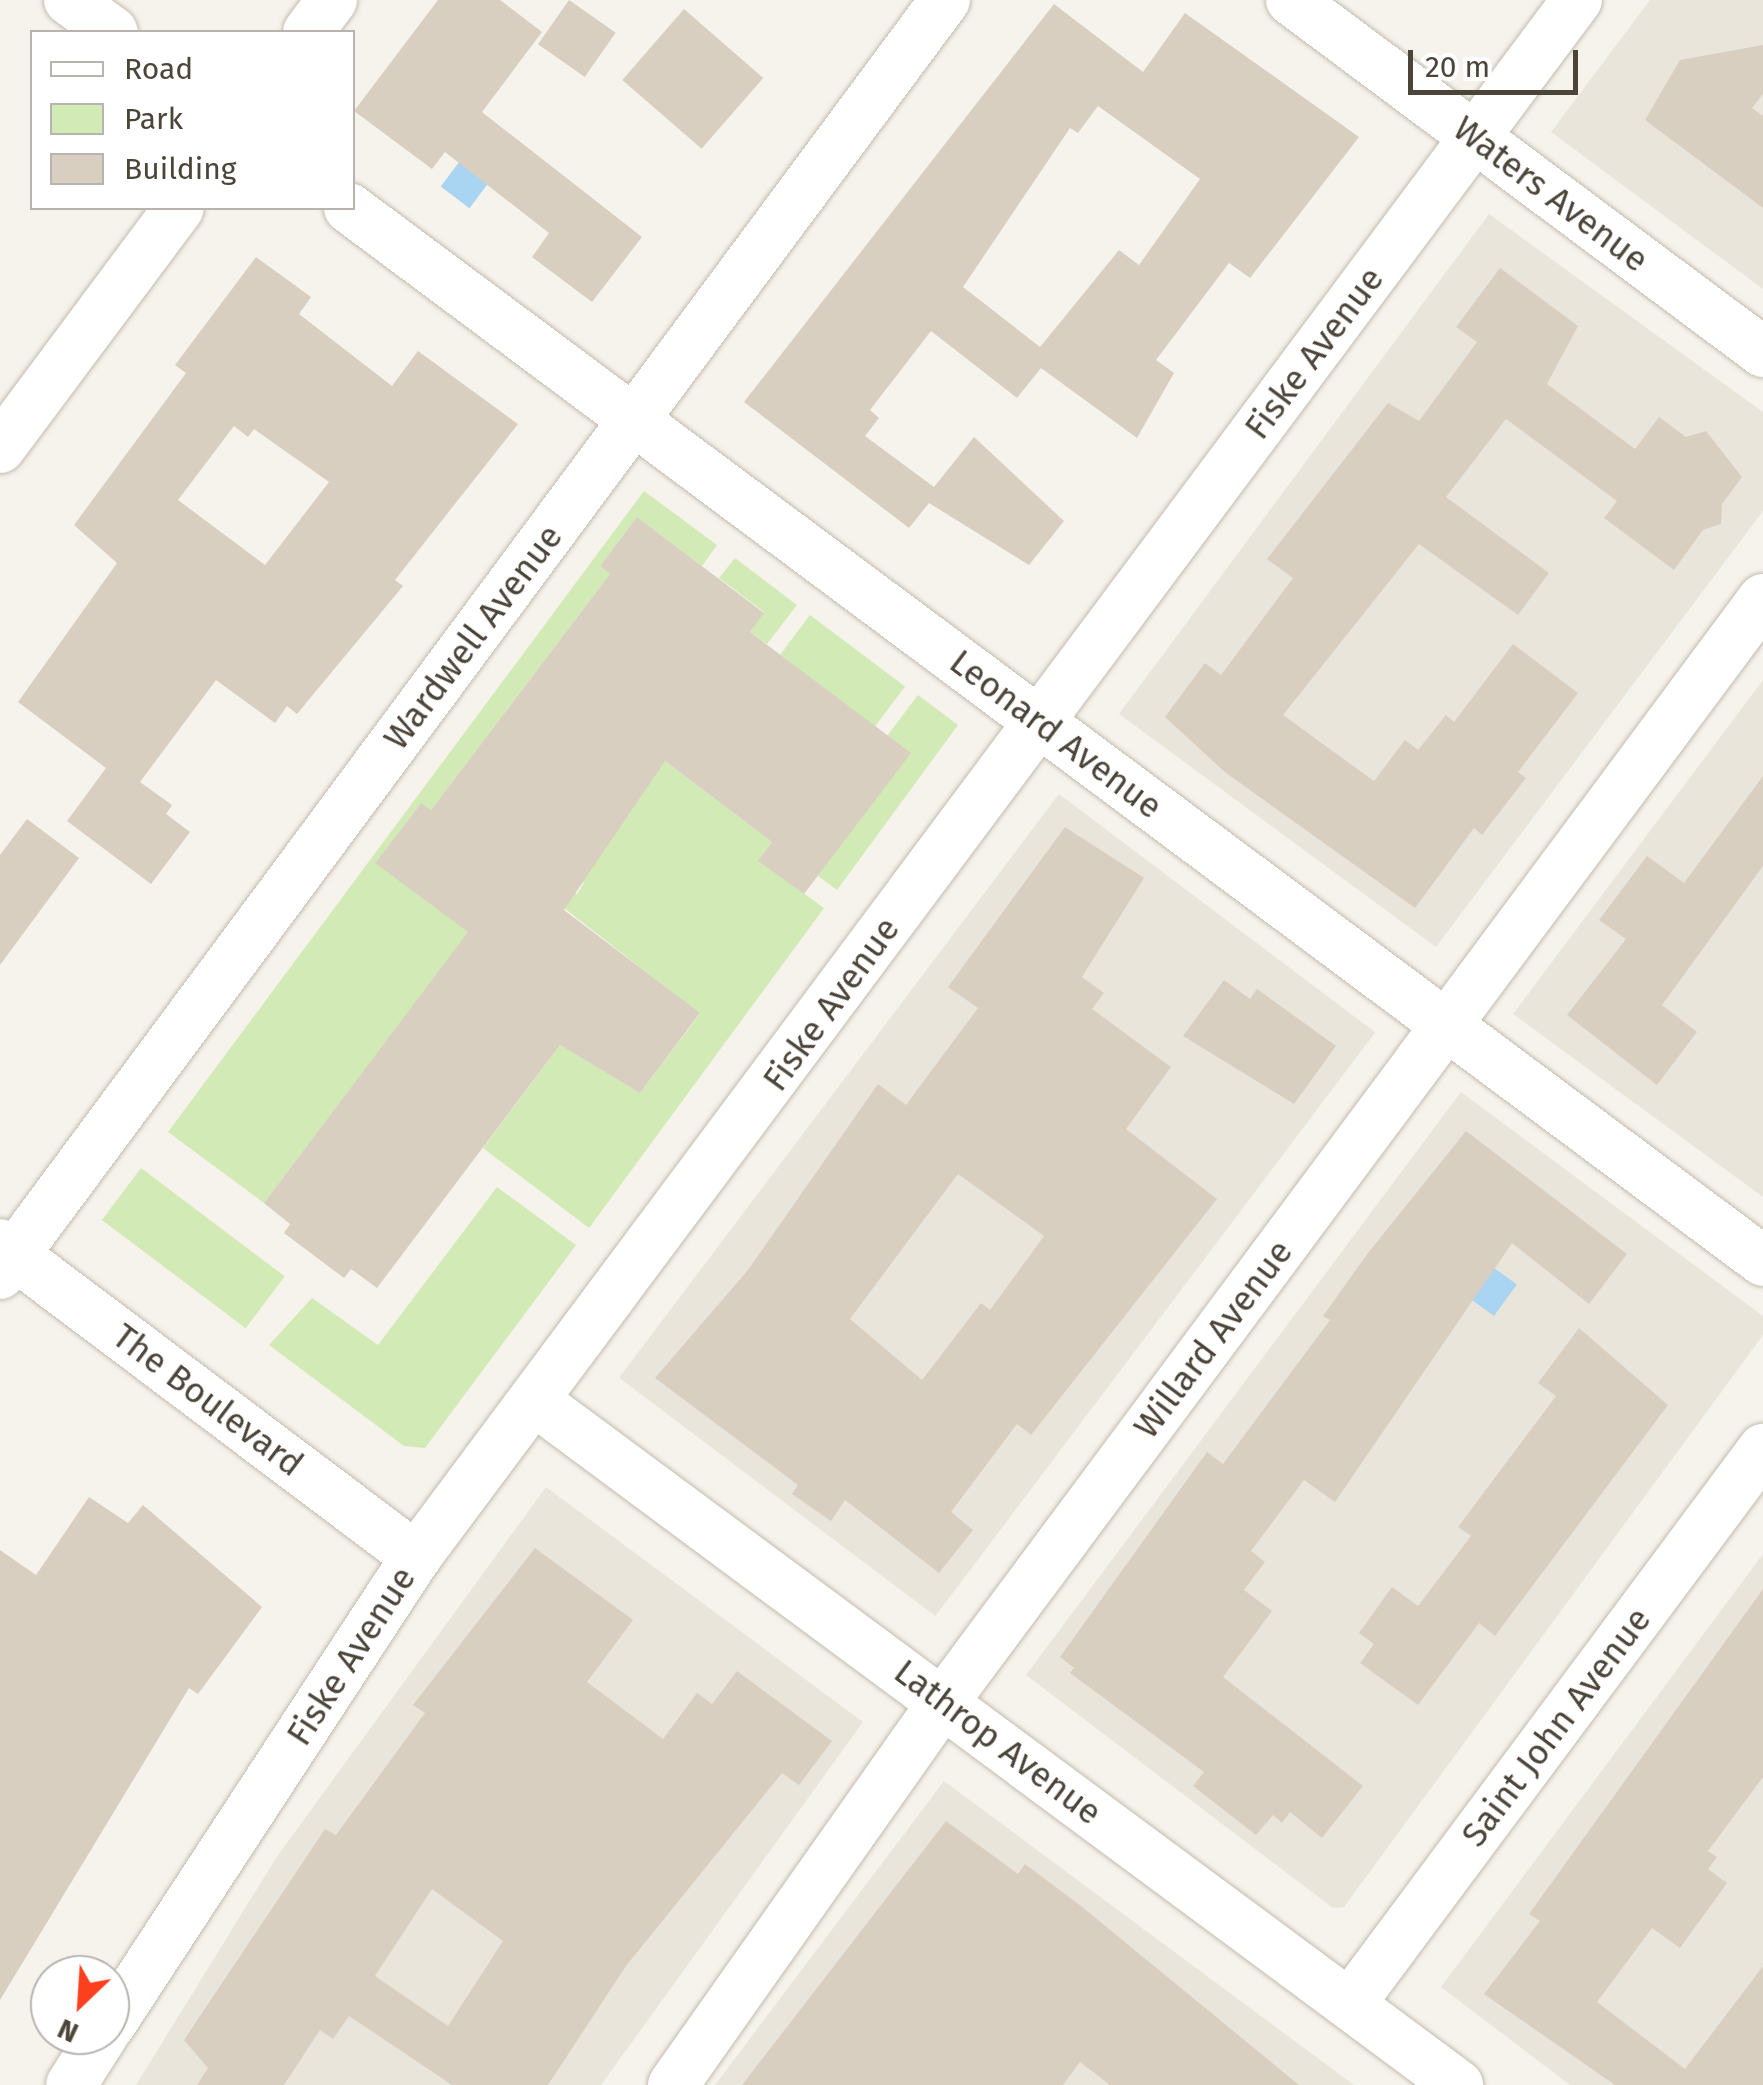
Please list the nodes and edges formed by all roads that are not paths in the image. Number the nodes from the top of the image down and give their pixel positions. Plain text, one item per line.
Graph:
1 (69, 0) edge
2 (332, 0) edge
3 (946, 0) edge
4 (1291, 0) edge
5 (1577, 0) edge
6 (110, 30) edge
7 (310, 30) edge
8 (1474, 138) junction
9 (178, 210) edge
10 (352, 210) edge
11 (1763, 352) edge
12 (634, 419) junction
13 (0, 448) edge
14 (1763, 598) edge
15 (1040, 721) junction
16 (1448, 1025) junction
17 (5, 1257) edge
18 (1763, 1261) edge
19 (535, 1401) junction
20 (1763, 1449) edge
21 (416, 1558) junction
22 (944, 1701) junction
23 (130, 1994) edge
24 (1350, 2004) junction
25 (91, 2055) edge
26 (71, 2085) edge
27 (673, 2085) edge
28 (1458, 2085) edge

1 - 6 street
2 - 7 street
3 - 12 street, Wardwell Avenue
4 - 8 street, Waters Avenue
5 - 8 street, Fiske Avenue
8 - 11 street, Waters Avenue
8 - 15 street, Fiske Avenue
9 - 13 street
10 - 12 street, Leonard Avenue
12 - 15 street, Leonard Avenue
12 - 17 street, Wardwell Avenue
14 - 16 street, Willard Avenue
15 - 16 street, Leonard Avenue
15 - 19 street, Fiske Avenue
16 - 18 street, Leonard Avenue
16 - 22 street, Willard Avenue
17 - 21 street, The Boulevard
19 - 21 street, Fiske Avenue
19 - 22 street, Lathrop Avenue
20 - 24 street, Saint John Avenue
21 - 23 street, Fiske Avenue
22 - 24 street, Lathrop Avenue
22 - 27 street, Willard Avenue
24 - 28 street, Lathrop Avenue
25 - 26 street

